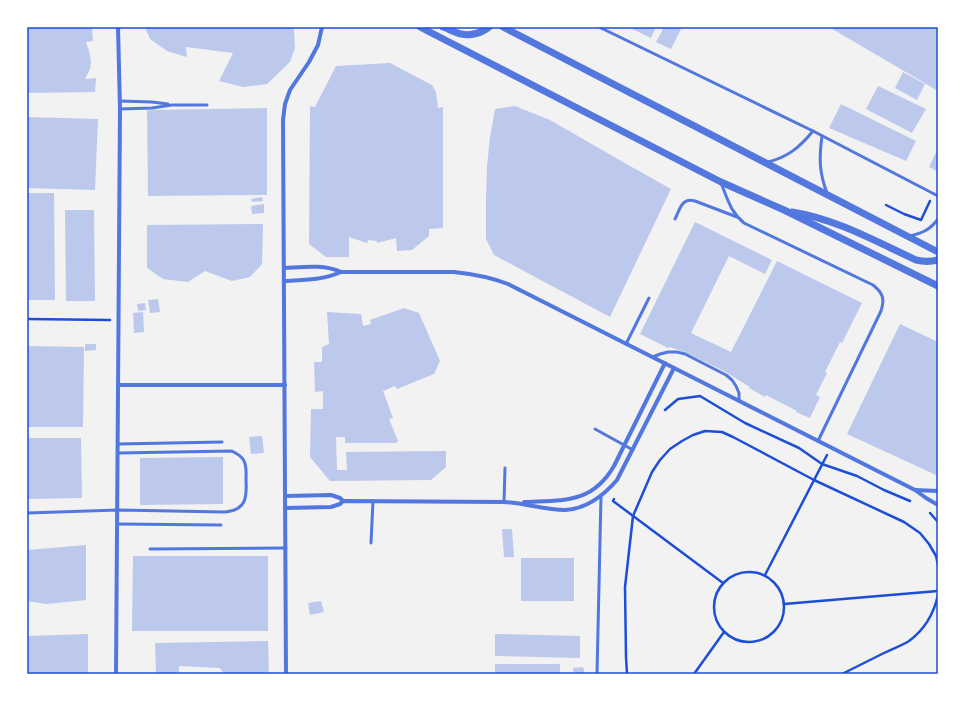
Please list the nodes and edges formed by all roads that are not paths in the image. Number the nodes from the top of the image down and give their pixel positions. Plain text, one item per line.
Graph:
1 (118, 27) edge
2 (322, 27) edge
3 (420, 27) edge
4 (443, 27) edge
5 (489, 27) edge
6 (503, 27) edge
7 (599, 27) edge
8 (120, 101) junction
9 (172, 105) junction
10 (207, 105) dead end
11 (120, 109) junction
12 (813, 131) junction
13 (822, 136) junction
14 (765, 162) junction
15 (721, 182) junction
16 (828, 195) junction
17 (938, 196) edge
18 (784, 210) junction
19 (738, 218) junction
20 (675, 219) dead end
21 (938, 219) edge
22 (908, 236) junction
23 (938, 252) edge
24 (938, 260) edge
25 (284, 268) junction
26 (341, 272) junction
27 (284, 281) junction
28 (938, 286) edge
29 (649, 298) dead end
30 (626, 344) junction
31 (653, 357) junction
32 (664, 363) junction
33 (674, 368) junction
34 (119, 385) junction
35 (285, 385) junction
36 (739, 401) junction
37 (595, 429) dead end
38 (818, 441) junction
39 (222, 442) dead end
40 (118, 444) junction
41 (624, 446) junction
42 (633, 450) junction
43 (118, 453) junction
44 (505, 468) dead end
45 (915, 490) junction
46 (938, 491) edge
47 (286, 496) junction
48 (601, 496) junction
49 (343, 501) junction
50 (373, 501) junction
51 (504, 502) junction
52 (516, 503) junction
53 (938, 505) edge
54 (286, 508) junction
55 (118, 510) junction
56 (27, 513) edge
57 (117, 524) junction
58 (221, 525) dead end
59 (371, 543) dead end
60 (286, 548) junction
61 (150, 549) dead end
62 (116, 674) edge
63 (286, 674) edge
64 (597, 674) edge

1 - 8 street
2 - 25 street
3 - 15 street
4 - 5 street
6 - 14 street
7 - 12 lane
8 - 9 lane
8 - 11 street
9 - 10 lane
9 - 11 lane
11 - 34 street
12 - 13 lane
12 - 14 lane
13 - 16 lane
13 - 17 lane
14 - 16 street
15 - 18 street
15 - 19 lane
16 - 22 street
18 - 24 street
18 - 28 street
19 - 20 lane
19 - 38 lane
21 - 22 lane
22 - 23 street
25 - 26 street
25 - 27 street
26 - 27 street
26 - 30 street
27 - 35 street
29 - 30 lane
30 - 31 street
31 - 32 street
31 - 36 lane
32 - 33 street
32 - 41 street
33 - 36 street
33 - 42 street
34 - 35 street
34 - 40 street
35 - 47 street
36 - 38 street
37 - 41 lane
38 - 45 street
39 - 40 lane
40 - 43 street
41 - 42 lane
41 - 52 street
42 - 48 street
43 - 55 street
43 - 55 lane
44 - 51 lane
45 - 46 street
45 - 53 street
47 - 49 street
47 - 54 street
48 - 52 street
48 - 64 lane
49 - 50 street
49 - 54 street
50 - 51 street
50 - 59 lane
51 - 52 street
54 - 60 street
55 - 56 lane
55 - 57 street
57 - 58 lane
57 - 62 street
60 - 61 lane
60 - 63 street

